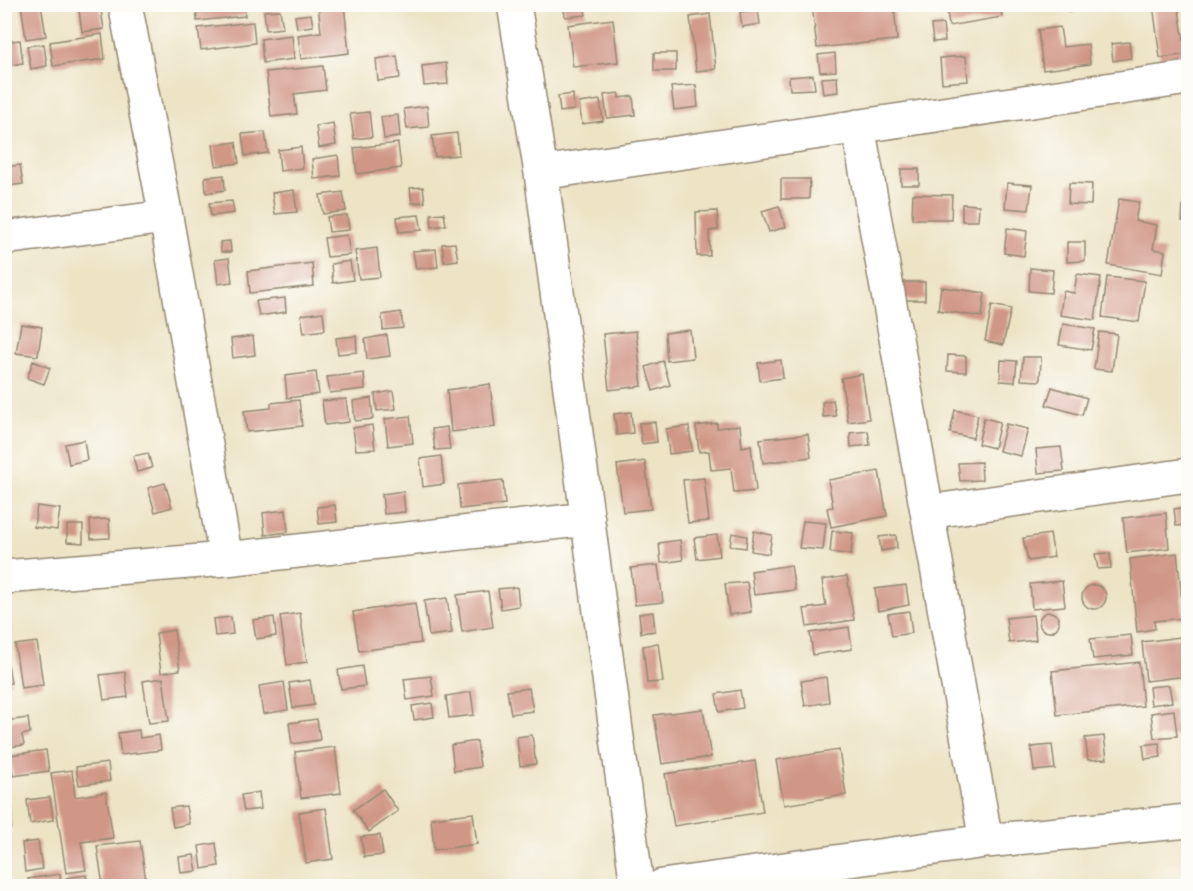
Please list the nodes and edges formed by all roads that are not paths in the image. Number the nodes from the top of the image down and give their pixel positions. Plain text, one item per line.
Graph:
1 (125, 4) edge
2 (514, 4) edge
3 (1188, 78) edge
4 (858, 126) junction
5 (541, 173) junction
6 (166, 217) junction
7 (4, 238) edge
8 (1188, 475) edge
9 (927, 512) junction
10 (588, 519) junction
11 (226, 559) junction
12 (4, 577) edge
13 (1188, 821) edge
14 (986, 841) junction
15 (637, 886) edge
16 (662, 886) edge

1 - 6 street
2 - 5 street
3 - 4 street
4 - 5 street
4 - 9 street
5 - 10 street
6 - 7 street
6 - 11 street
8 - 9 street
9 - 14 street
10 - 11 street
10 - 15 street
11 - 12 street
13 - 14 street
14 - 16 street

